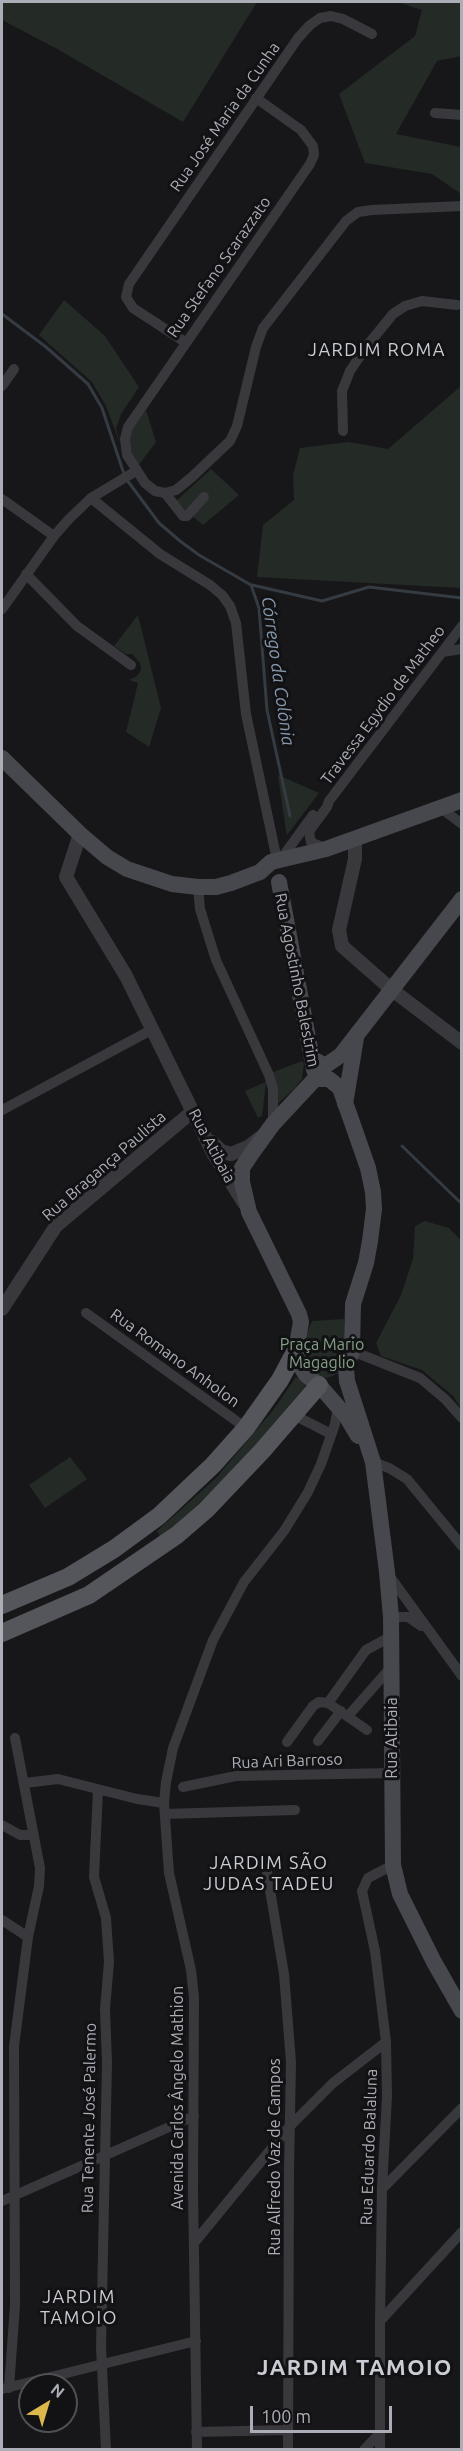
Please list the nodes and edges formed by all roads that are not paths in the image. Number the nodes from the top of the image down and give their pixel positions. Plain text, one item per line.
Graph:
1 (372, 34) dead end
2 (256, 98) junction
3 (435, 113) dead end
4 (462, 115) edge
5 (462, 206) edge
6 (460, 305) edge
7 (184, 342) junction
8 (14, 369) dead end
9 (2, 386) edge
10 (343, 431) dead end
11 (133, 472) junction
12 (165, 494) junction
13 (204, 497) dead end
14 (91, 498) junction
15 (2, 499) edge
16 (54, 536) junction
17 (27, 574) junction
18 (2, 609) edge
19 (462, 626) edge
20 (462, 649) edge
21 (442, 652) junction
22 (131, 665) dead end
23 (2, 758) edge
24 (462, 800) edge
25 (328, 801) junction
26 (441, 808) junction
27 (462, 824) edge
28 (80, 834) junction
29 (355, 839) junction
30 (326, 849) junction
31 (303, 856) junction
32 (279, 860) junction
33 (260, 872) junction
34 (279, 882) junction
35 (198, 887) junction
36 (462, 899) edge
37 (391, 989) junction
38 (153, 1029) junction
39 (357, 1034) junction
40 (462, 1043) edge
41 (313, 1059) junction
42 (315, 1079) junction
43 (345, 1104) junction
44 (2, 1110) edge
45 (193, 1111) junction
46 (270, 1128) junction
47 (205, 1134) junction
48 (249, 1212) junction
49 (2, 1309) edge
50 (86, 1313) dead end
51 (296, 1350) junction
52 (352, 1351) junction
53 (347, 1375) junction
54 (319, 1386) junction
55 (342, 1411) junction
56 (292, 1414) junction
57 (462, 1418) edge
58 (246, 1428) junction
59 (331, 1434) junction
60 (371, 1456) junction
61 (321, 1464) junction
62 (142, 1530) junction
63 (462, 1546) edge
64 (139, 1562) junction
65 (387, 1572) junction
66 (2, 1605) edge
67 (391, 1617) junction
68 (429, 1632) junction
69 (2, 1633) edge
70 (390, 1637) junction
71 (392, 1666) junction
72 (462, 1676) edge
73 (328, 1702) junction
74 (344, 1713) junction
75 (366, 1730) dead end
76 (15, 1738) dead end
77 (318, 1741) dead end
78 (287, 1742) dead end
79 (392, 1773) junction
80 (25, 1783) junction
81 (183, 1786) dead end
82 (98, 1790) junction
83 (165, 1808) junction
84 (295, 1810) dead end
85 (2, 1825) edge
86 (33, 1835) junction
87 (393, 1864) junction
88 (266, 1866) dead end
89 (2, 1920) edge
90 (28, 1937) junction
91 (462, 2011) edge
92 (386, 2042) junction
93 (462, 2109) edge
94 (194, 2116) junction
95 (290, 2127) junction
96 (105, 2156) junction
97 (382, 2189) junction
98 (15, 2193) junction
99 (2, 2201) edge
100 (462, 2232) edge
101 (194, 2243) junction
102 (380, 2321) junction
103 (196, 2341) junction
104 (103, 2365) junction
105 (5, 2389) edge
106 (288, 2430) junction
107 (196, 2432) junction
108 (380, 2433) junction
109 (106, 2450) edge
110 (197, 2450) edge
111 (288, 2450) edge
112 (364, 2450) edge
113 (380, 2450) edge

1 - 2 street, Rua José Maria da Cunha
2 - 7 street, Rua Stefano Scarazzato
2 - 7 street, Rua José Maria da Cunha
3 - 4 street
5 - 12 street
6 - 10 street
7 - 11 street, Rua Stefano Scarazzato
8 - 9 street
11 - 12 street
11 - 14 street
12 - 13 street
14 - 16 street
14 - 32 street
15 - 16 street
16 - 17 street
17 - 18 street
17 - 22 street
19 - 21 street, Travessa Egydio de Matheo
20 - 21 street
21 - 25 street, Travessa Egydio de Matheo
23 - 28 main road
24 - 26 main road
25 - 30 street, Travessa Egydio de Matheo
25 - 32 street, Travessa Egydio de Matheo
26 - 27 street
26 - 29 main road
28 - 35 main road
28 - 38 street, Rua Atibaia
29 - 30 main road
29 - 37 street
30 - 31 main road
31 - 32 main road
31 - 34 main road
32 - 33 main road
33 - 34 main road
33 - 35 main road
34 - 41 main road, Rua Agostinho Balestrim
35 - 46 street
36 - 37 main road
37 - 39 main road
37 - 40 street
38 - 44 street
38 - 45 street, Rua Atibaia
39 - 41 main road
39 - 43 main road
41 - 42 main road, Rua Agostinho Balestrim
42 - 43 main road
42 - 46 main road
43 - 52 main road
45 - 47 street, Rua Atibaia
45 - 49 street, Rua Bragança Paulista
46 - 47 street
46 - 48 main road
47 - 48 street, Rua Atibaia
48 - 51 main road, Rua Atibaia
50 - 58 street, Rua Romano Anholon
51 - 54 main road, Rua Atibaia
51 - 58 main road
52 - 53 main road
52 - 57 street
53 - 54 main road
53 - 55 main road
53 - 60 main road, Rua Atibaia
54 - 55 main road, Rua Atibaia
54 - 56 main road
55 - 59 street, Avenida Carlos Ângelo Mathion
55 - 60 main road, Rua Atibaia
55 - 61 street, Avenida Carlos Ângelo Mathion
56 - 59 street
56 - 64 main road
58 - 62 main road
59 - 61 street, Avenida Carlos Ângelo Mathion
60 - 63 street
60 - 65 main road, Rua Atibaia
61 - 83 street, Avenida Carlos Ângelo Mathion
62 - 64 main road
62 - 66 main road
64 - 69 main road
65 - 67 main road, Rua Atibaia
65 - 68 street
67 - 68 street
67 - 70 main road, Rua Atibaia
68 - 72 street
70 - 71 main road, Rua Atibaia
70 - 73 street
71 - 74 street
71 - 79 main road, Rua Atibaia
73 - 74 street
73 - 78 street
74 - 75 street
74 - 77 street
76 - 80 street
79 - 81 street, Rua Ari Barroso
79 - 87 main road, Rua Atibaia
80 - 82 street
80 - 86 street
82 - 83 street
82 - 96 street, Rua Tenente José Palermo
83 - 84 street
83 - 94 street, Avenida Carlos Ângelo Mathion
85 - 86 street
86 - 90 street
87 - 91 main road, Rua Atibaia
87 - 92 street, Rua Eduardo Balaluna
88 - 95 street, Rua Alfredo Vaz de Campos
89 - 90 street
90 - 98 street
92 - 95 street
92 - 97 street, Rua Eduardo Balaluna
93 - 97 street
94 - 96 street
94 - 101 street, Avenida Carlos Ângelo Mathion
95 - 101 street
95 - 106 street, Rua Alfredo Vaz de Campos
96 - 98 street
96 - 104 street, Rua Tenente José Palermo
97 - 102 street, Rua Eduardo Balaluna
98 - 99 street
98 - 105 street
100 - 102 street
101 - 103 street, Avenida Carlos Ângelo Mathion
102 - 108 street, Rua Eduardo Balaluna
103 - 104 street
103 - 107 street, Avenida Carlos Ângelo Mathion
104 - 105 street
104 - 109 street, Rua Tenente José Palermo
106 - 107 street
106 - 111 street, Rua Alfredo Vaz de Campos
107 - 110 street, Avenida Carlos Ângelo Mathion
108 - 112 street
108 - 113 street, Rua Eduardo Balaluna

